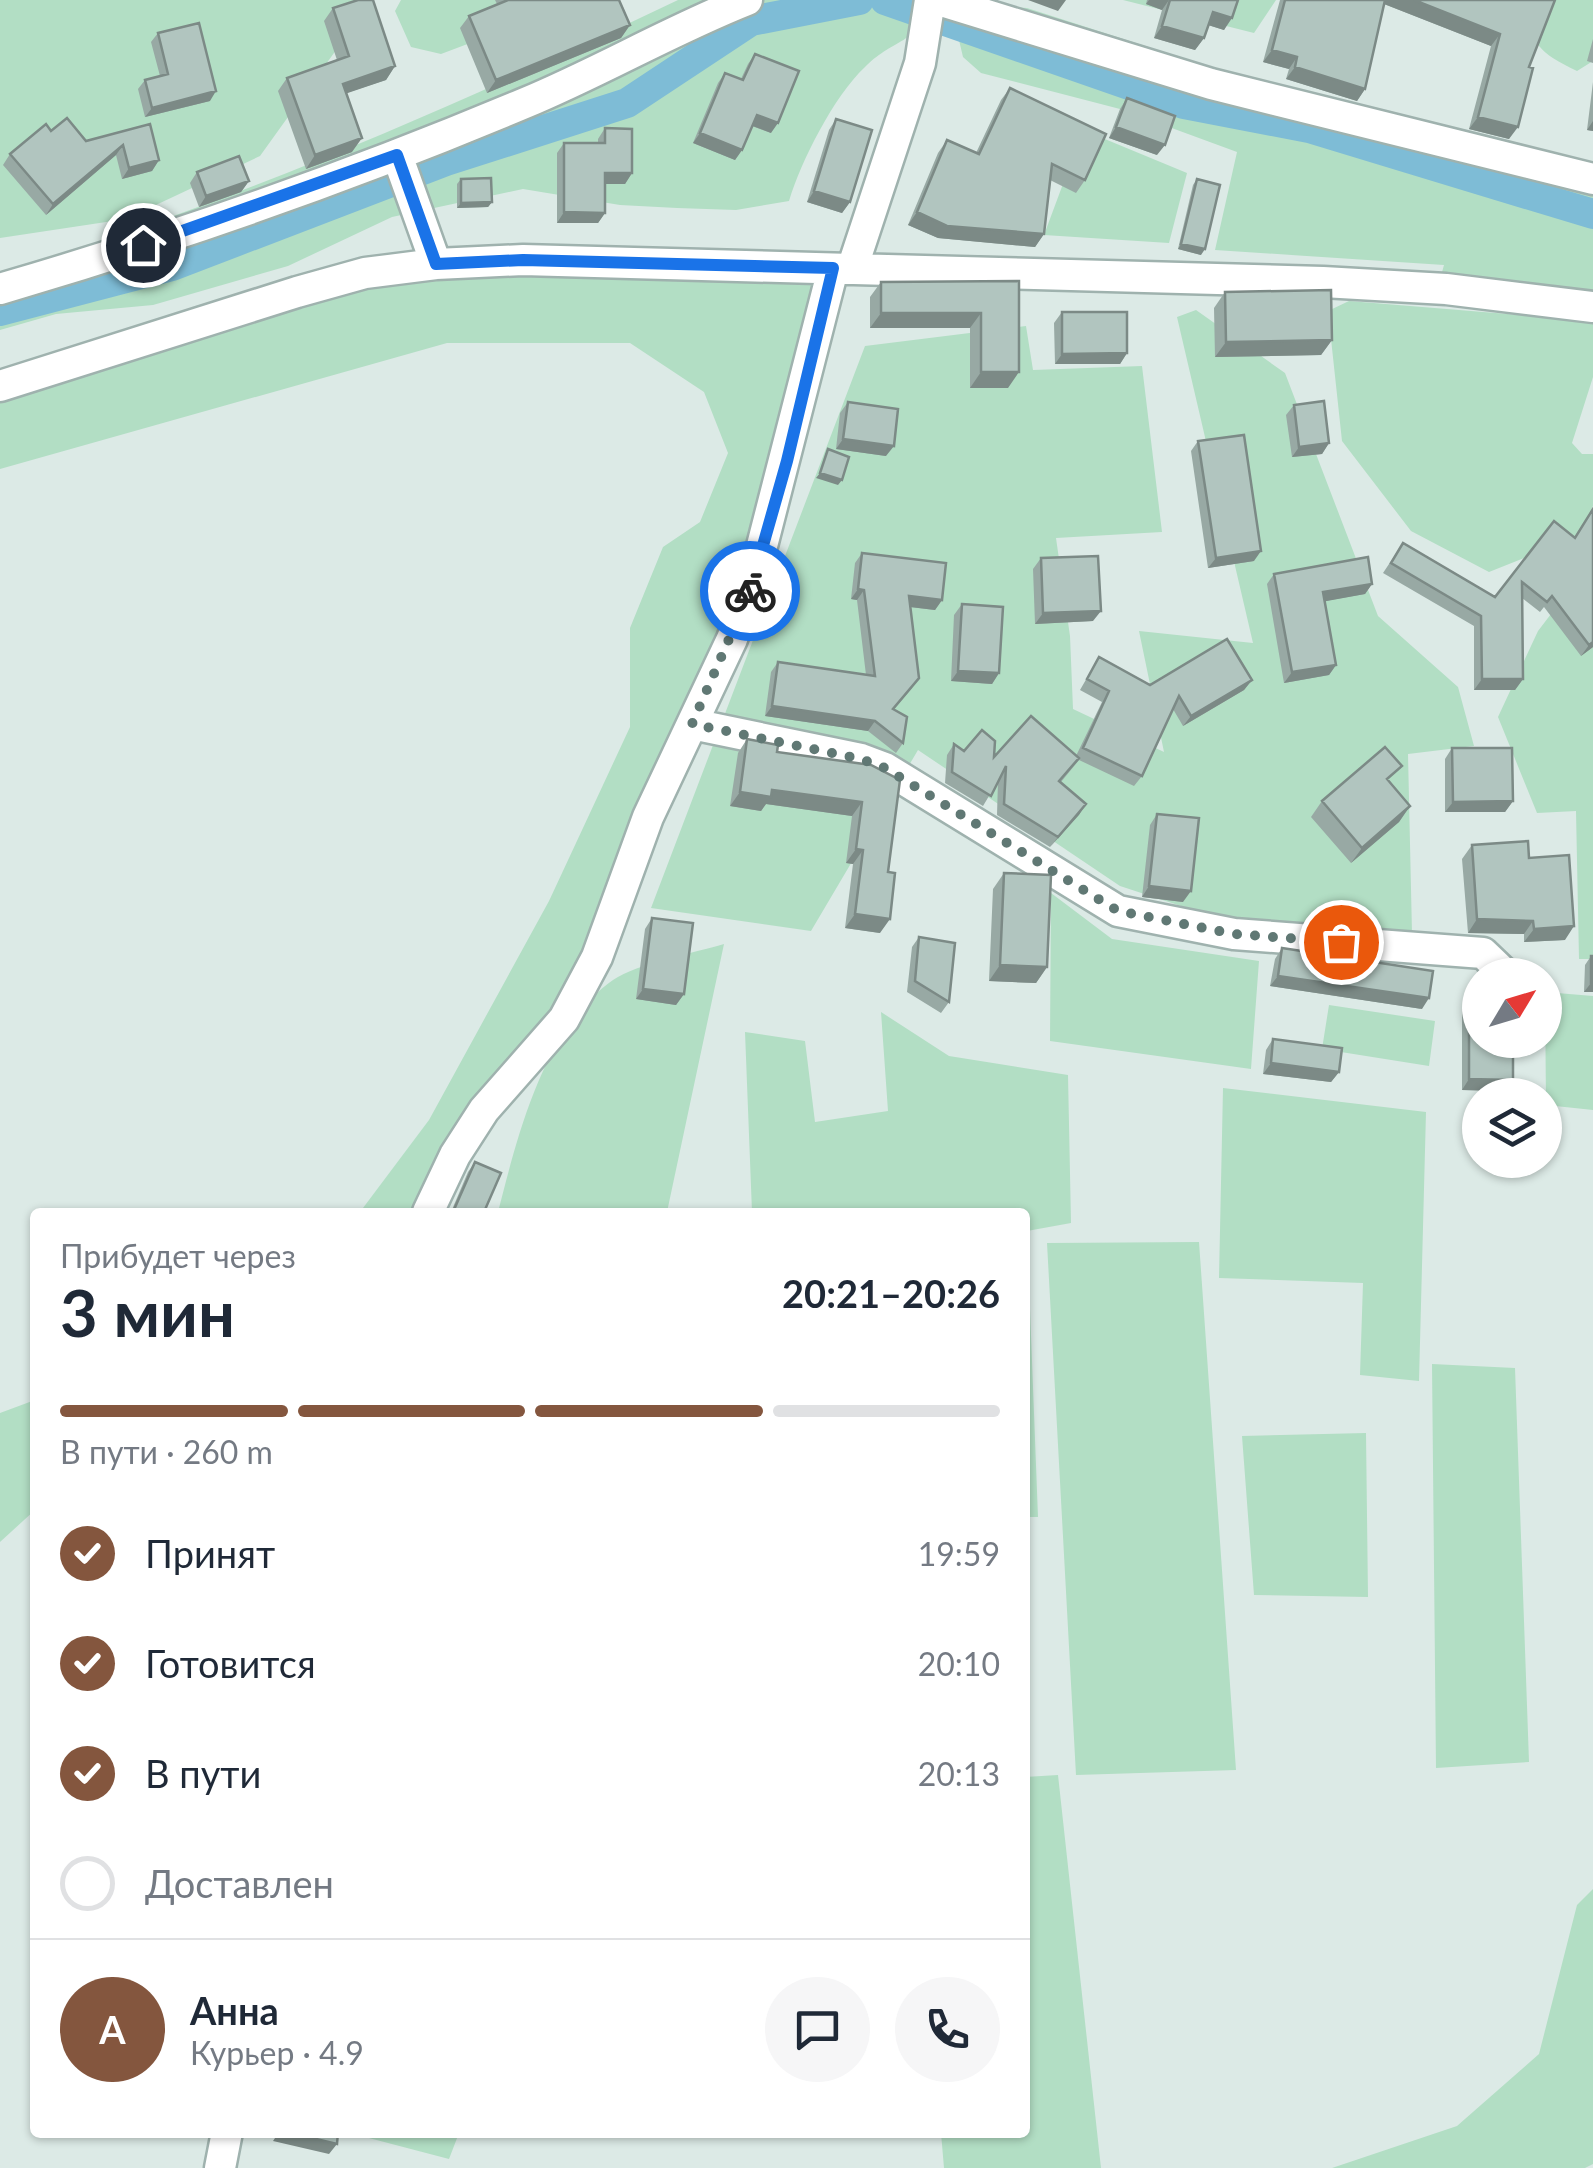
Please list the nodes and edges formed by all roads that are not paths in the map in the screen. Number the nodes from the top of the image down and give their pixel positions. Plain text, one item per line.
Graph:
1 (747, 0) edge
2 (933, 4) edge
3 (401, 164) junction
4 (1593, 179) edge
5 (436, 264) junction
6 (843, 269) junction
7 (0, 290) edge
8 (1593, 307) edge
9 (0, 386) edge
10 (692, 724) junction
11 (1489, 958) edge
12 (430, 1208) edge
13 (226, 2138) edge
14 (220, 2168) edge

1 - 3 street
2 - 4 street
2 - 6 street
3 - 5 street
3 - 7 street
5 - 6 street
5 - 9 street
6 - 8 street
6 - 10 street
10 - 11 street
10 - 12 street
13 - 14 street

